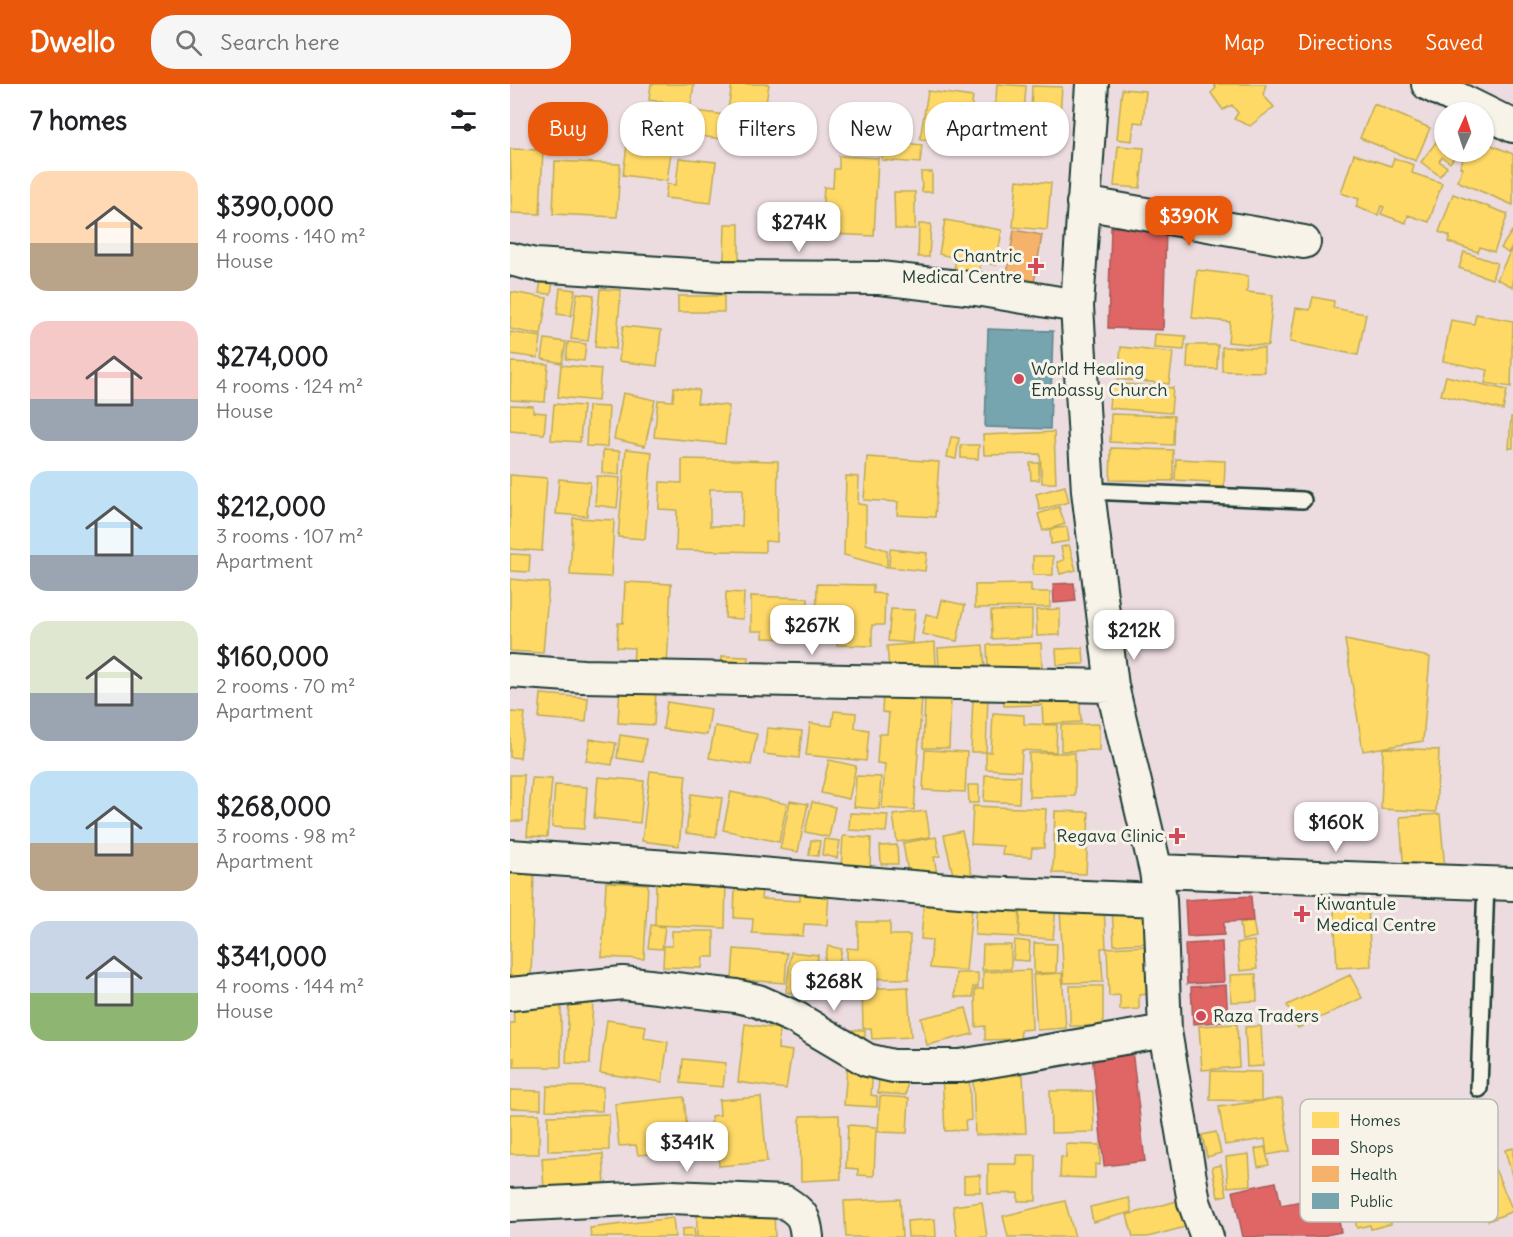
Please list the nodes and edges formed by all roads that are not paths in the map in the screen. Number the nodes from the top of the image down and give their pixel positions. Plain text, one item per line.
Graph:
1 (1092, 84) edge
2 (1428, 84) edge
3 (1513, 126) edge
4 (1083, 203) junction
5 (1304, 242) dead end
6 (510, 260) edge
7 (1077, 306) junction
8 (1088, 491) junction
9 (1303, 500) dead end
10 (510, 671) edge
11 (1112, 686) junction
12 (510, 856) edge
13 (1500, 883) edge
14 (1158, 885) junction
15 (510, 994) edge
16 (1165, 1031) junction
17 (1479, 1089) dead end
18 (510, 1205) edge
19 (807, 1237) edge
20 (1208, 1237) edge

1 - 4 street
2 - 3 street
4 - 5 street
4 - 7 street
6 - 7 street
7 - 8 street
8 - 9 lane
8 - 11 street
10 - 11 street
11 - 14 street
12 - 14 street
13 - 14 street
13 - 17 lane
14 - 16 street
15 - 16 street
16 - 20 street
18 - 19 street

